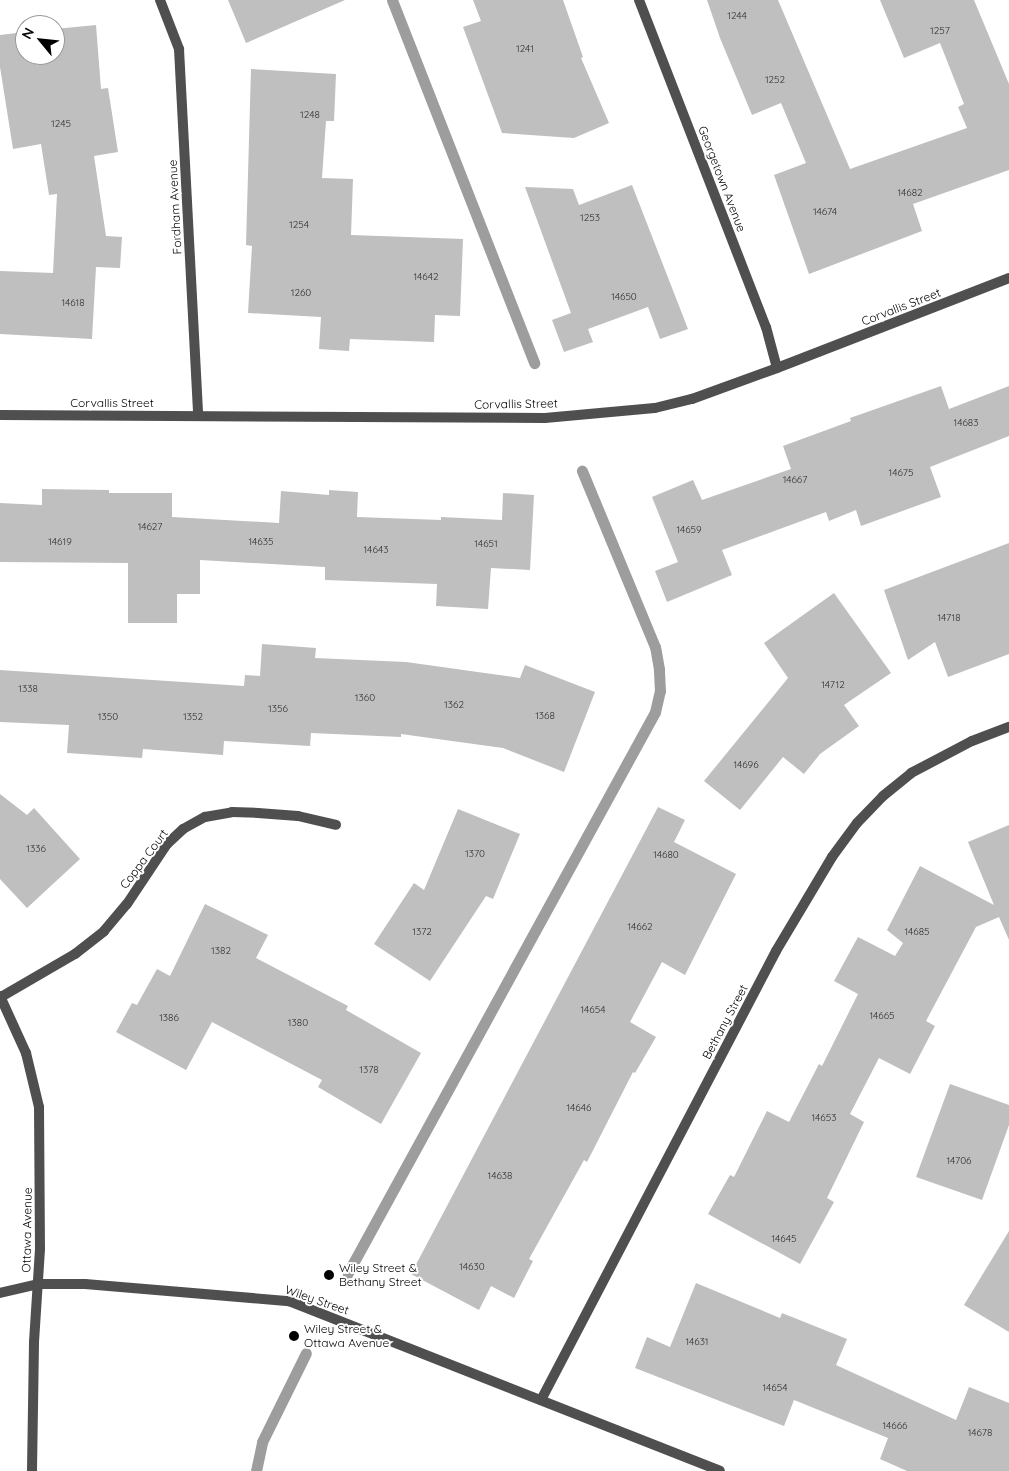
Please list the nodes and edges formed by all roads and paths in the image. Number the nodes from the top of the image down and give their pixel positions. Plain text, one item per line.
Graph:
1 (160, 0) edge
2 (639, 0) edge
3 (1009, 278) edge
4 (777, 368) junction
5 (0, 415) edge
6 (198, 416) junction
7 (1009, 727) edge
8 (336, 825) dead end
9 (0, 997) edge
10 (38, 1284) junction
11 (0, 1293) edge
12 (541, 1400) junction
13 (32, 1471) edge
14 (720, 1471) edge

1 - 6 street, Fordham Avenue
2 - 4 street, Georgetown Avenue
3 - 4 street, Corvallis Street
4 - 6 street, Corvallis Street
5 - 6 street, Corvallis Street
7 - 12 street, Bethany Street
8 - 9 street, Coppa Court
9 - 10 street, Ottawa Avenue
10 - 11 street, Wiley Street
10 - 12 street, Wiley Street
10 - 13 street, Ottawa Avenue
12 - 14 street, Wiley Street

